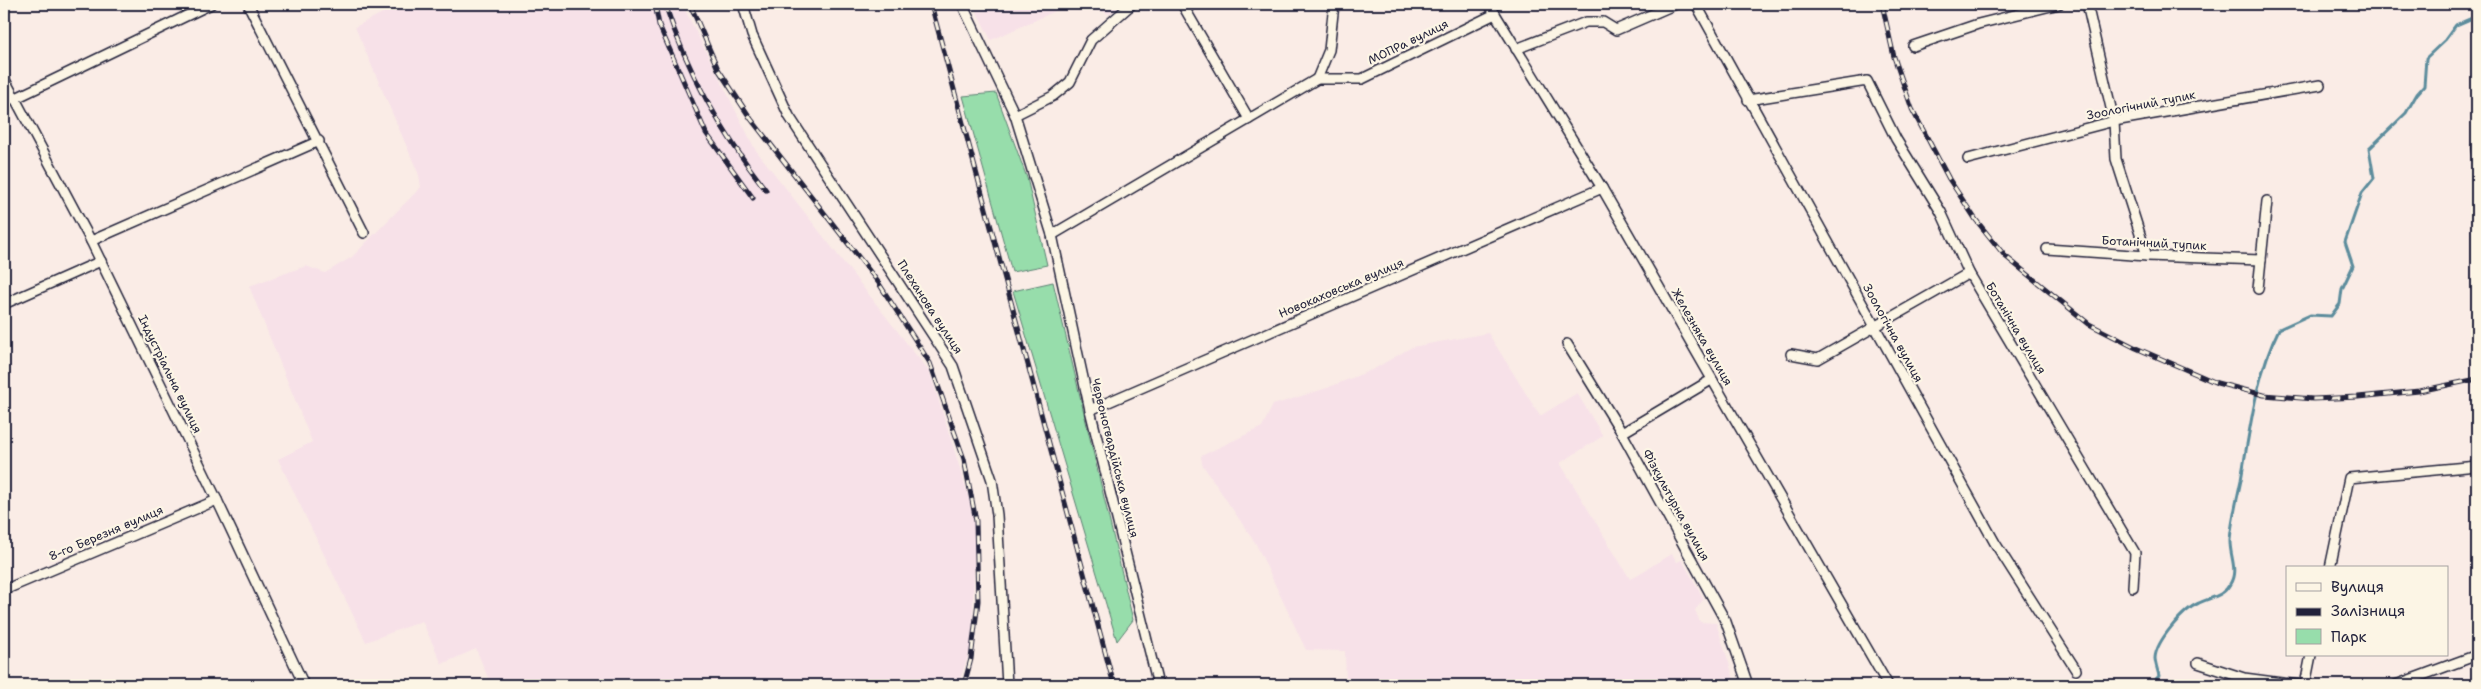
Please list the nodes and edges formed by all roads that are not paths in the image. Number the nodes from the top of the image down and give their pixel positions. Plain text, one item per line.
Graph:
1 (210, 4) edge
2 (248, 4) edge
3 (743, 4) edge
4 (962, 4) edge
5 (1132, 4) edge
6 (1182, 4) edge
7 (1334, 4) edge
8 (1489, 4) edge
9 (1676, 4) edge
10 (1696, 4) edge
11 (2059, 4) edge
12 (2087, 4) edge
13 (1495, 14) junction
14 (1913, 46) dead end
15 (1516, 49) junction
16 (4, 78) edge
17 (1317, 79) junction
18 (2320, 85) dead end
19 (14, 99) junction
20 (1748, 100) junction
21 (1015, 114) junction
22 (1249, 119) junction
23 (2114, 121) junction
24 (319, 141) junction
25 (1968, 160) dead end
26 (1602, 188) junction
27 (2266, 201) dead end
28 (364, 233) dead end
29 (1052, 235) junction
30 (92, 241) junction
31 (2047, 249) dead end
32 (2147, 256) junction
33 (2261, 260) junction
34 (101, 261) junction
35 (1969, 273) junction
36 (2258, 289) dead end
37 (4, 304) edge
38 (1876, 327) junction
39 (1567, 344) dead end
40 (1791, 354) dead end
41 (1711, 380) junction
42 (1090, 410) junction
43 (1622, 433) junction
44 (2477, 466) edge
45 (217, 500) junction
46 (2330, 566) edge
47 (2133, 587) dead end
48 (4, 590) edge
49 (2312, 656) edge
50 (2477, 656) edge
51 (2198, 663) dead end
52 (2076, 670) dead end
53 (304, 685) edge
54 (1006, 685) edge
55 (1158, 685) edge
56 (1748, 685) edge
57 (1888, 685) edge
58 (2298, 685) edge
59 (2305, 685) edge
60 (2396, 685) edge

1 - 19 street
2 - 24 street
3 - 54 street, Плеханова вулиця
4 - 21 street, Червоногвардійська вулиця
5 - 21 street
6 - 22 street
7 - 17 street
8 - 13 street, Железняка вулиця
9 - 15 street
10 - 20 street, Зоологічна вулиця
11 - 14 street
12 - 23 street
13 - 15 street, Железняка вулиця
13 - 17 street, МОПРа вулиця
15 - 26 street, Железняка вулиця
16 - 19 street, Індустріальна вулиця
17 - 22 street
18 - 23 street, Зоологічний тупик
19 - 30 street, Індустріальна вулиця
20 - 35 street, Ботанічна вулиця
20 - 38 street, Зоологічна вулиця
21 - 29 street, Червоногвардійська вулиця
22 - 29 street
23 - 25 street, Зоологічний тупик
23 - 32 street
24 - 28 street
24 - 30 street
26 - 41 street, Железняка вулиця
26 - 42 street, Новокаховська вулиця
27 - 33 street
29 - 42 street, Червоногвардійська вулиця
30 - 34 street, Індустріальна вулиця
31 - 32 street, Ботанічний тупик
32 - 33 street, Ботанічний тупик
33 - 36 street
34 - 37 street
34 - 45 street, Індустріальна вулиця
35 - 38 street
35 - 47 street, Ботанічна вулиця
38 - 40 street
38 - 52 street, Зоологічна вулиця
39 - 43 street, Фізкультурна вулиця
41 - 43 street
41 - 57 street, Железняка вулиця
42 - 55 street, Червоногвардійська вулиця
43 - 56 street, Фізкультурна вулиця
44 - 46 street
45 - 48 street, 8-го Березня вулиця
45 - 53 street, Індустріальна вулиця
49 - 59 street
50 - 60 street
51 - 58 street

